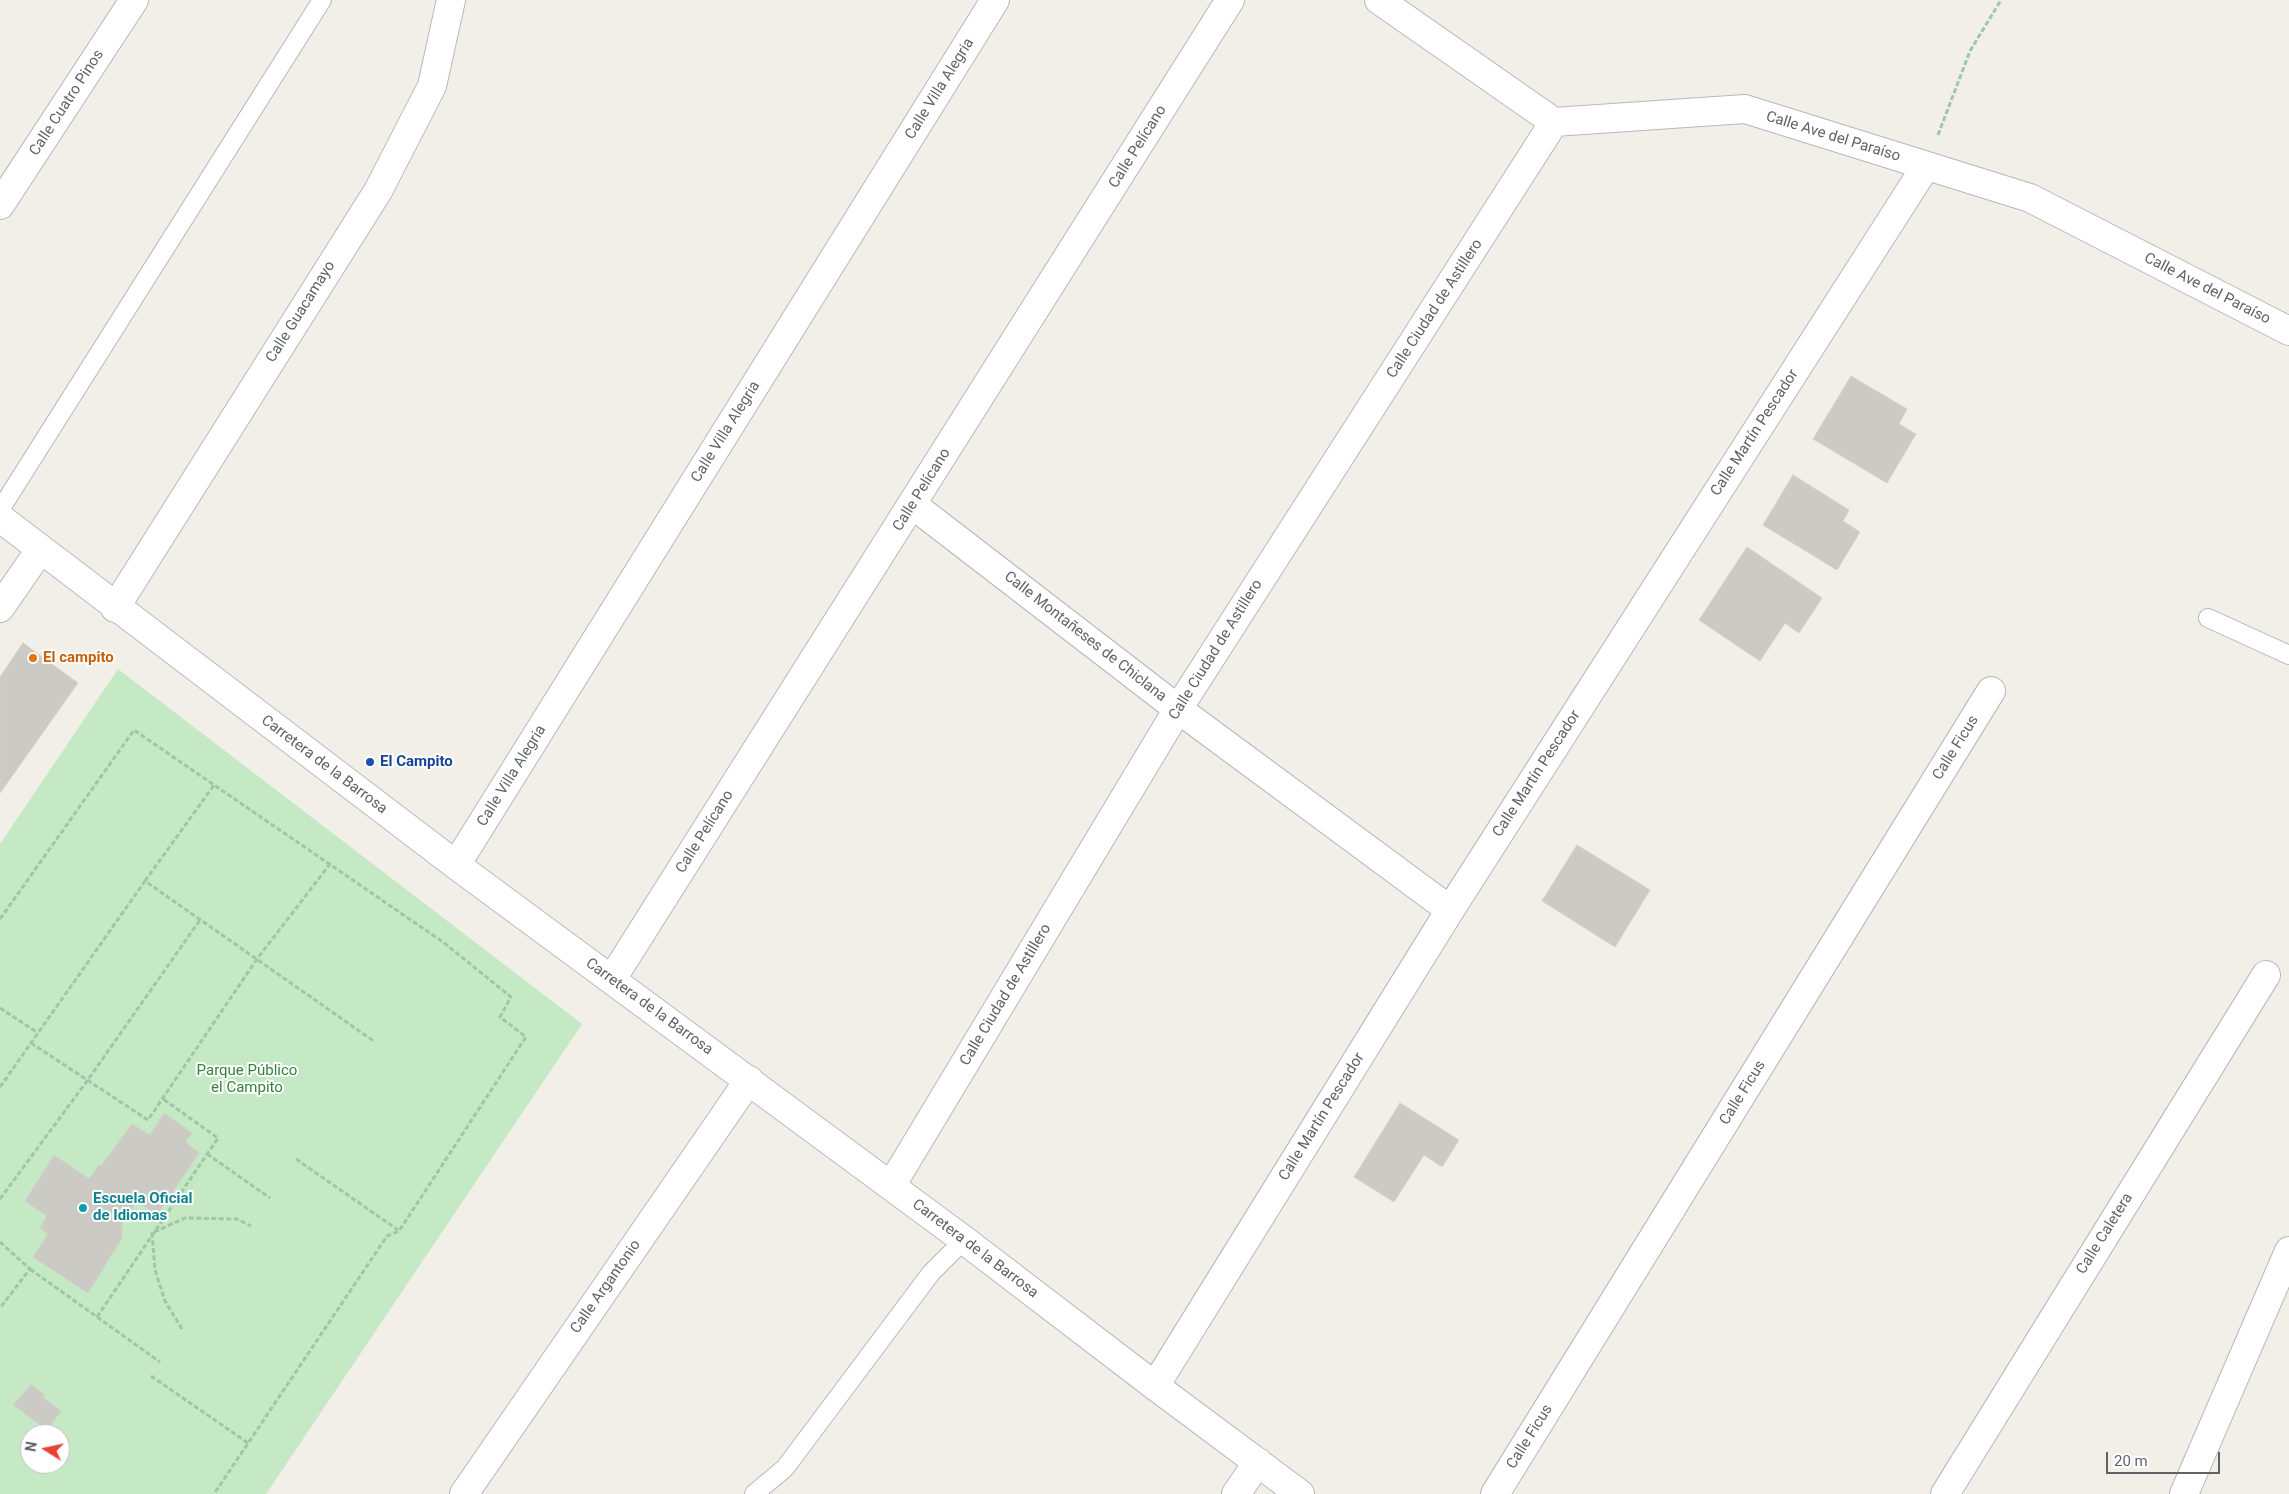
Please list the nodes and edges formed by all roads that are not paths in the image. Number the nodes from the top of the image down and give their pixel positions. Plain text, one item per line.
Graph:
1 (134, 0) edge
2 (322, 0) edge
3 (451, 0) edge
4 (995, 0) edge
5 (1230, 0) edge
6 (1379, 0) edge
7 (1554, 122) junction
8 (1926, 166) junction
9 (0, 205) edge
10 (2289, 331) edge
11 (913, 505) junction
12 (0, 510) edge
13 (0, 518) edge
14 (40, 550) junction
15 (0, 608) edge
16 (115, 608) junction
17 (2208, 618) dead end
18 (2289, 655) edge
19 (1991, 691) dead end
20 (1178, 709) junction
21 (456, 865) junction
22 (1450, 910) junction
23 (2266, 975) dead end
24 (612, 979) junction
25 (749, 1080) junction
26 (891, 1186) junction
27 (964, 1240) junction
28 (2289, 1251) edge
29 (1155, 1386) junction
30 (1258, 1462) junction
31 (464, 1494) edge
32 (754, 1494) edge
33 (1236, 1494) edge
34 (1300, 1494) edge
35 (1495, 1494) edge
36 (1945, 1494) edge
37 (2184, 1494) edge

1 - 9 street, Calle Cuatro Pinos
2 - 12 lane
3 - 16 street, Calle Guacamayo
4 - 21 street, Calle Villa Alegria
5 - 11 street, Calle Pelícano
6 - 7 street
7 - 8 street, Calle Ave del Paraíso
7 - 20 street, Calle Ciudad de Astillero
8 - 10 street, Calle Ave del Paraíso
8 - 22 street, Calle Martín Pescador
11 - 20 street, Calle Montañeses de Chiclana
11 - 24 street, Calle Pelícano
13 - 14 street, Carretera de la Barrosa
14 - 15 street
14 - 16 street, Carretera de la Barrosa
16 - 21 street, Carretera de la Barrosa
17 - 18 lane
19 - 35 street, Calle Ficus
20 - 22 street, Calle Montañeses de Chiclana
20 - 26 street, Calle Ciudad de Astillero
21 - 24 street, Carretera de la Barrosa
22 - 29 street, Calle Martín Pescador
23 - 36 street, Calle Caletera
24 - 25 street, Carretera de la Barrosa
25 - 26 street, Carretera de la Barrosa
25 - 31 street, Calle Argantonio
26 - 27 street, Carretera de la Barrosa
27 - 29 street, Carretera de la Barrosa
27 - 32 lane
28 - 37 street
29 - 30 street, Carretera de la Barrosa
30 - 33 street
30 - 34 street, Carretera de la Barrosa

